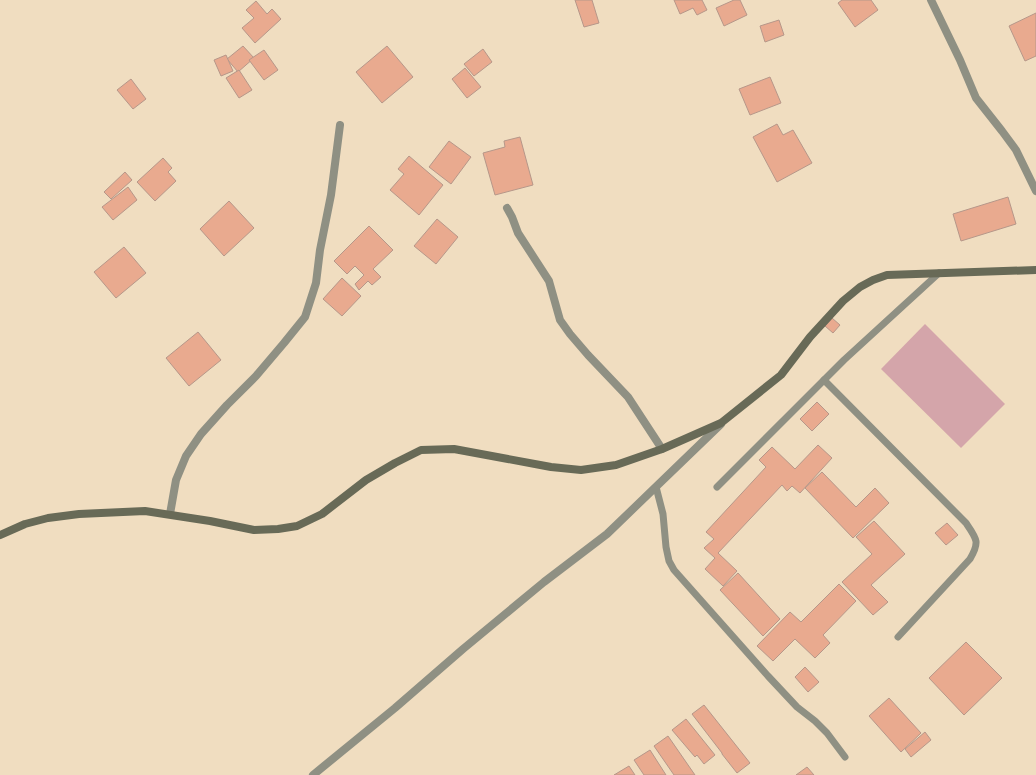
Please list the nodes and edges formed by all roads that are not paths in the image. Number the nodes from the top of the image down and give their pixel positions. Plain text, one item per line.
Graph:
1 (931, 0) edge
2 (340, 125) dead end
3 (1036, 191) edge
4 (507, 208) dead end
5 (1036, 270) edge
6 (939, 273) junction
7 (824, 380) junction
8 (721, 423) junction
9 (662, 449) junction
10 (656, 487) junction
11 (717, 487) dead end
12 (170, 514) junction
13 (0, 535) edge
14 (898, 637) dead end
15 (845, 757) dead end
16 (313, 775) edge

1 - 3 street
2 - 12 street
4 - 9 street
5 - 6 main road
6 - 7 lane
6 - 8 main road
7 - 11 lane
7 - 14 lane
8 - 9 main road
8 - 10 street
9 - 12 main road
10 - 15 lane
10 - 16 street
12 - 13 main road

